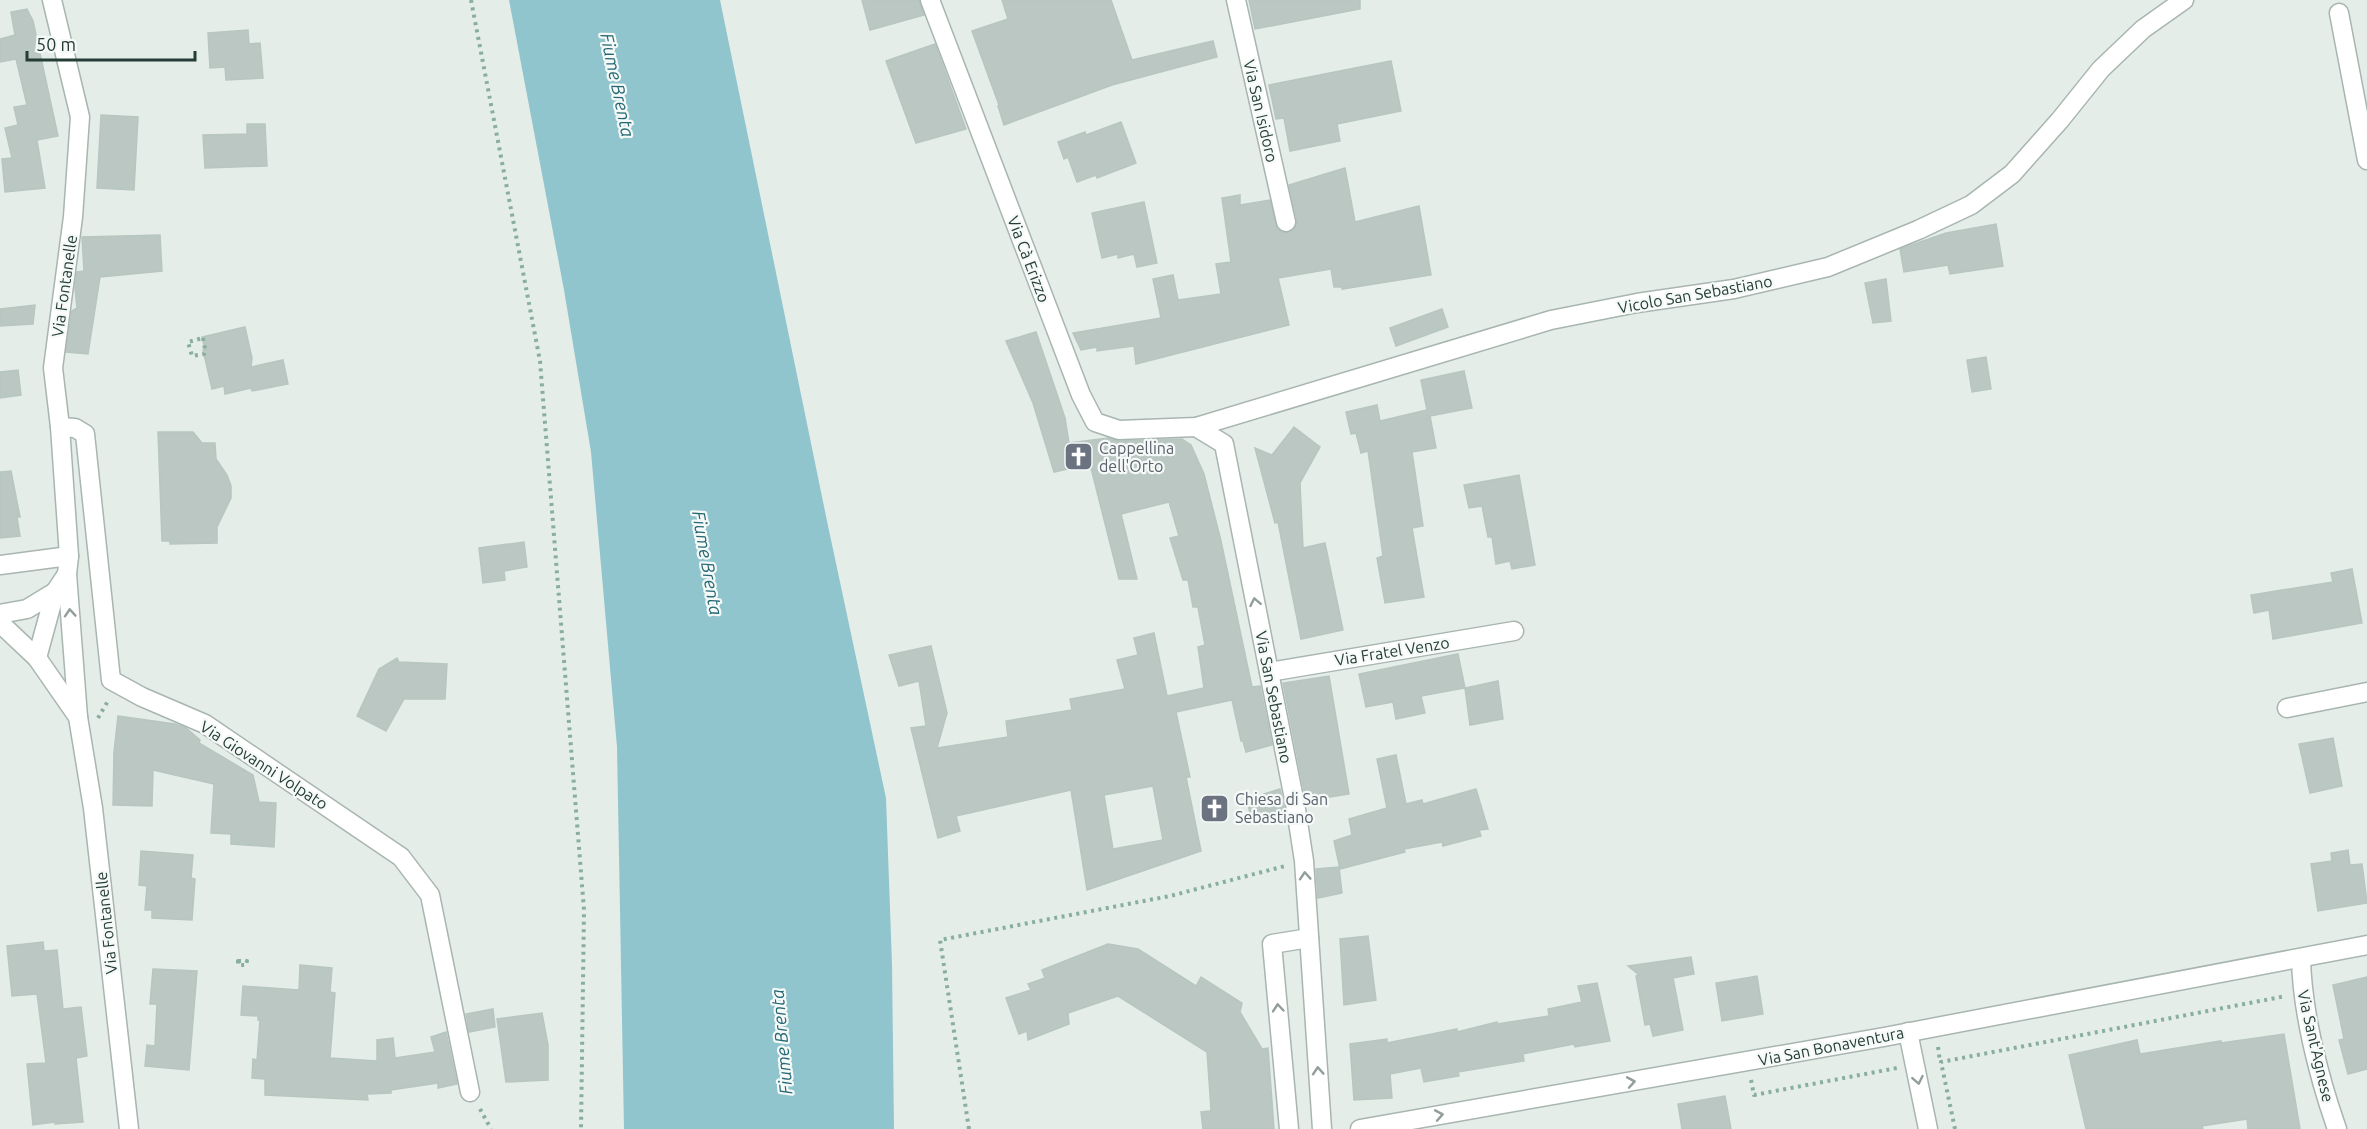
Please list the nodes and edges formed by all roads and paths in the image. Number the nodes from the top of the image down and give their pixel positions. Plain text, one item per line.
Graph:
1 (52, 0) edge
2 (471, 0) edge
3 (930, 0) edge
4 (1236, 0) edge
5 (2184, 0) edge
6 (2339, 13) dead end
7 (2367, 160) edge
8 (1286, 222) dead end
9 (203, 338) joint
10 (60, 427) junction
11 (1196, 427) junction
12 (0, 565) edge
13 (68, 565) junction
14 (55, 592) junction
15 (0, 614) edge
16 (0, 623) edge
17 (1514, 631) dead end
18 (73, 652) junction
19 (37, 658) junction
20 (1269, 672) junction
21 (49, 673) junction
22 (2367, 693) edge
23 (2287, 708) dead end
24 (78, 717) junction
25 (1304, 861) junction
26 (1309, 938) junction
27 (2367, 945) edge
28 (2301, 958) junction
29 (2301, 993) junction
30 (1908, 1032) junction
31 (1938, 1047) dead end
32 (1747, 1062) junction
33 (1941, 1062) junction
34 (1933, 1063) dead end
35 (1903, 1067) dead end
36 (471, 1092) dead end
37 (129, 1129) edge
38 (581, 1129) edge
39 (969, 1129) edge
40 (1289, 1129) edge
41 (1322, 1129) edge
42 (1360, 1129) edge
43 (1928, 1129) edge
44 (1955, 1129) edge
45 (2337, 1129) edge

1 - 10 street, Via Fontanelle
2 - 38 path
3 - 11 street, Via Cà Erizzo
4 - 8 street, Via San Isidoro
5 - 11 street, Vicolo San Sebastiano
6 - 7 street
9 - 9 path
10 - 13 street, Via Fontanelle
10 - 36 street, Via Giovanni Volpato
20 -> 11 street, Via San Sebastiano
12 - 13 street
13 - 14 street
18 -> 13 street, Via Fontanelle
14 - 15 street
14 - 19 street
16 - 19 street, Via Fontanelle
17 - 20 street, Via Fratel Venzo
18 - 21 street
18 - 24 street, Via Fontanelle
19 - 21 street, Via Fontanelle
20 - 25 street, Via San Sebastiano
21 - 24 street, Via Fontanelle
22 - 23 street
24 - 37 street, Via Fontanelle
26 -> 25 street, Via San Sebastiano
25 - 39 path
40 -> 26 street
41 -> 26 street, Via San Sebastiano
27 - 28 street
28 - 29 street, Via Sant'Agnese
28 - 30 street, Via San Bonaventura
29 - 33 path
29 - 45 street, Via Sant'Agnese
30 - 32 street, Via San Bonaventura
30 -> 43 street
31 - 33 path
32 - 35 path
42 -> 32 street, Via San Bonaventura
33 - 34 path
33 - 44 path

